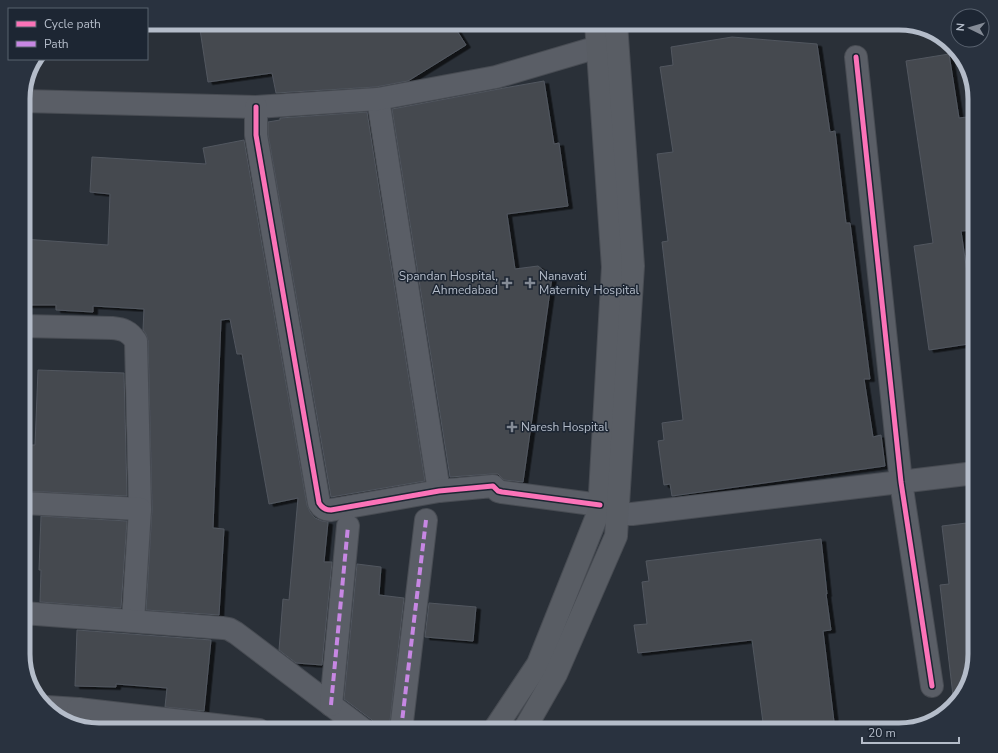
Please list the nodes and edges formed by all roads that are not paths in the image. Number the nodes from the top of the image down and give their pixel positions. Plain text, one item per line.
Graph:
1 (597, 30) edge
2 (616, 30) edge
3 (598, 47) junction
4 (856, 57) dead end
5 (378, 99) junction
6 (30, 101) edge
7 (256, 107) junction
8 (30, 326) edge
9 (968, 474) edge
10 (901, 482) junction
11 (439, 491) junction
12 (30, 503) edge
13 (140, 509) junction
14 (606, 510) junction
15 (426, 520) dead end
16 (348, 526) dead end
17 (30, 614) edge
18 (133, 621) junction
19 (932, 686) dead end
20 (331, 705) junction
21 (60, 711) edge
22 (78, 716) edge
23 (168, 723) edge
24 (355, 723) edge
25 (402, 723) edge
26 (499, 723) edge
27 (528, 723) edge

1 - 3 main road
2 - 14 main road
3 - 5 street
3 - 14 main road
4 - 10 street
5 - 7 street
5 - 11 street
6 - 7 street
7 - 11 street
8 - 13 street
9 - 10 street
10 - 14 street
10 - 19 street
11 - 14 street
12 - 13 street
13 - 18 street
14 - 26 main road
14 - 27 main road
15 - 25 street
16 - 20 street
17 - 18 street
18 - 20 street
20 - 24 street
21 - 22 street
22 - 23 street

